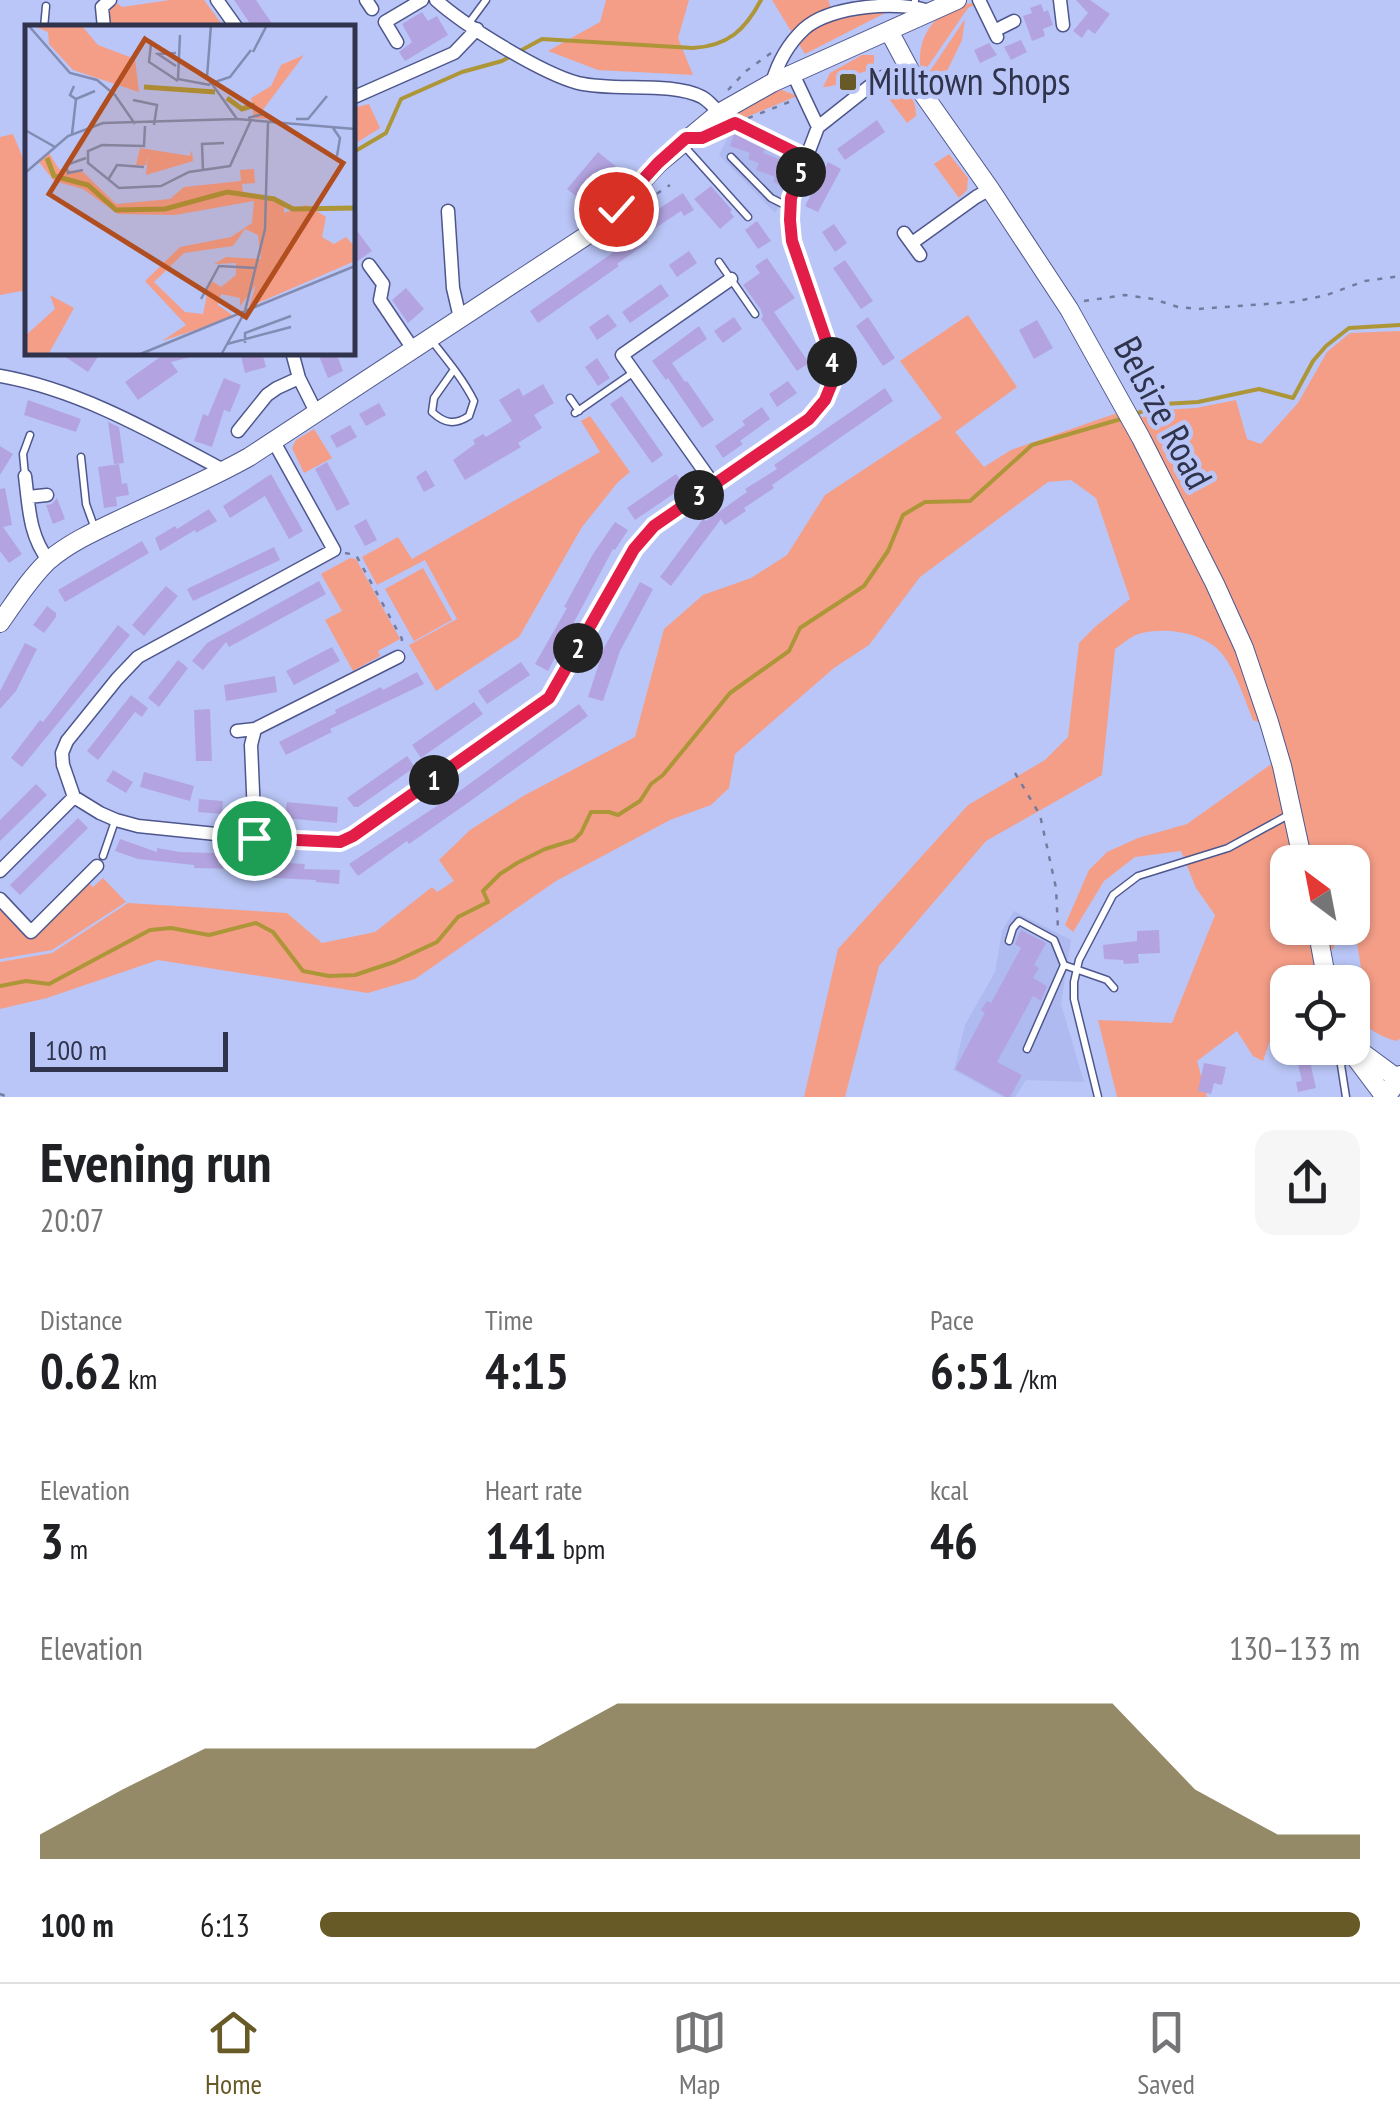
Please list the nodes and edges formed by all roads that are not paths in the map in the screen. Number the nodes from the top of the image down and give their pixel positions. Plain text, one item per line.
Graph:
1 (110, 0) edge
2 (217, 0) edge
3 (422, 0) edge
4 (436, 0) edge
5 (486, 0) edge
6 (957, 0) edge
7 (980, 0) edge
8 (1060, 0) edge
9 (920, 4) edge
10 (46, 6) dead end
11 (1014, 21) dead end
12 (44, 25) edge
13 (104, 25) edge
14 (235, 25) edge
15 (1063, 25) dead end
16 (473, 26) junction
17 (889, 31) junction
18 (397, 42) dead end
19 (909, 68) junction
20 (792, 74) junction
21 (772, 83) junction
22 (355, 97) edge
23 (716, 109) junction
24 (811, 132) junction
25 (681, 142) junction
26 (731, 157) dead end
27 (990, 189) junction
28 (790, 207) junction
29 (448, 211) dead end
30 (748, 217) dead end
31 (912, 244) dead end
32 (719, 262) dead end
33 (369, 264) dead end
34 (731, 279) junction
35 (755, 314) dead end
36 (460, 318) junction
37 (430, 338) junction
38 (413, 349) junction
39 (293, 355) edge
40 (453, 371) junction
41 (634, 372) junction
42 (0, 376) edge
43 (299, 378) junction
44 (570, 398) dead end
45 (317, 414) junction
46 (238, 431) dead end
47 (30, 434) dead end
48 (274, 442) junction
49 (81, 457) dead end
50 (225, 471) junction
51 (25, 476) joint
52 (714, 485) junction
53 (47, 494) dead end
54 (28, 497) junction
55 (95, 530) junction
56 (49, 561) junction
57 (0, 623) edge
58 (398, 656) road end
59 (255, 729) junction
60 (237, 731) dead end
61 (74, 796) junction
62 (1293, 813) junction
63 (116, 820) junction
64 (254, 838) junction
65 (1300, 845) edge
66 (100, 861) joint
67 (0, 871) edge
68 (0, 899) edge
69 (1009, 941) dead end
70 (1064, 965) junction
71 (1076, 971) junction
72 (1114, 988) dead end
73 (1027, 1050) dead end
74 (1340, 1065) edge
75 (1369, 1065) edge
76 (1394, 1090) edge
77 (1098, 1097) edge
78 (1346, 1097) edge

1 - 13 street
2 - 14 street
3 - 18 street
4 - 16 street
5 - 16 lane
6 - 9 street
7 - 11 street
8 - 15 street
9 - 17 street
9 - 21 street
10 - 12 lane
16 - 22 street
16 - 23 street
17 - 19 street, Belsize Road
17 - 20 street
19 - 24 street
19 - 27 street, Belsize Road
20 - 21 street
20 - 24 street
21 - 23 street
23 - 25 street
24 - 28 street
25 - 30 lane
25 - 36 street
26 - 28 lane
27 - 31 street
27 - 62 street, Belsize Road
28 - 52 street
29 - 36 street
32 - 34 lane
33 - 38 street
34 - 35 lane
34 - 41 street
36 - 37 street
37 - 38 street
37 - 40 lane
38 - 45 street
39 - 43 street
40 - 40 lane
41 - 44 lane
41 - 52 street
42 - 50 street
43 - 45 street
43 - 46 street
45 - 48 street
47 - 51 lane
48 - 50 street
48 - 61 street
49 - 55 lane
50 - 55 street
51 - 54 street
52 - 64 street
53 - 54 street
54 - 56 street
55 - 56 street
56 - 57 street
58 - 59 street
59 - 60 street
59 - 64 street
61 - 63 street
61 - 67 street
62 - 65 street, Belsize Road
62 - 71 lane
63 - 64 street
63 - 66 lane
66 - 68 street
69 - 70 lane
70 - 71 lane
70 - 73 lane
71 - 72 lane
71 - 77 lane
74 - 78 lane
75 - 76 street

